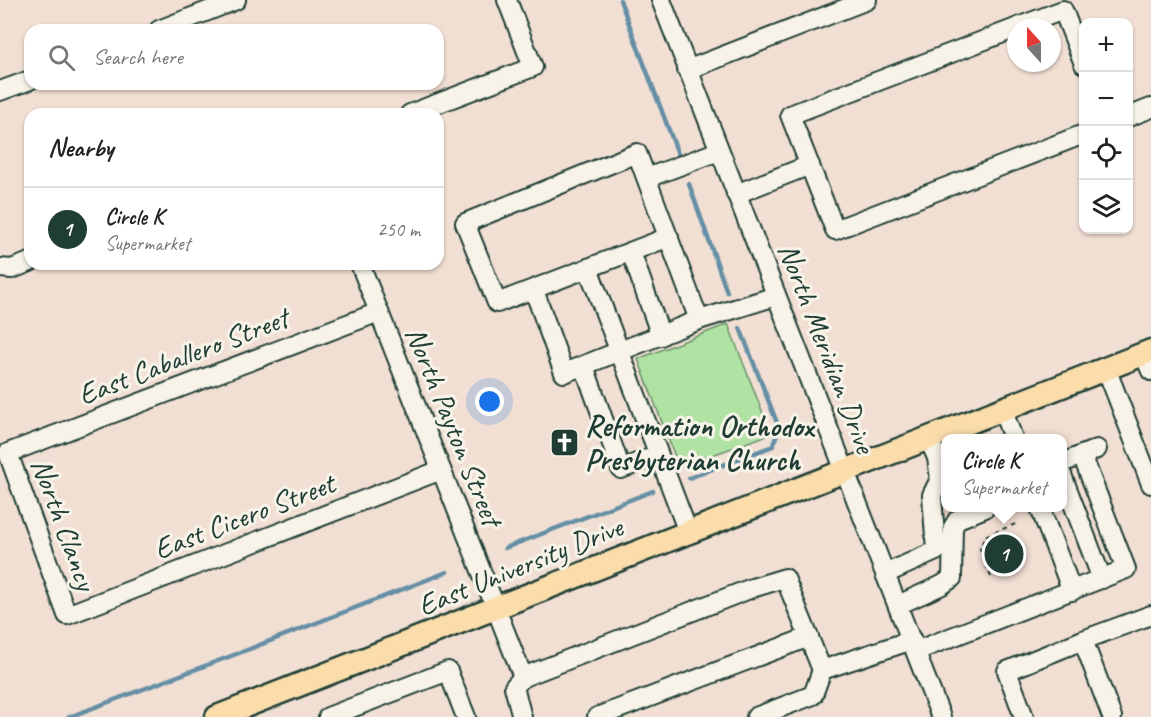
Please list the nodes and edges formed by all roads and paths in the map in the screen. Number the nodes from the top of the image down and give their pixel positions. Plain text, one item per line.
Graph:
1 (236, 0) edge
2 (507, 0) edge
3 (661, 0) edge
4 (867, 0) edge
5 (1041, 18) edge
6 (174, 24) edge
7 (1007, 31) edge
8 (1079, 53) edge
9 (687, 70) junction
10 (24, 82) edge
11 (0, 91) edge
12 (426, 108) edge
13 (1151, 108) edge
14 (1133, 115) edge
15 (1079, 136) edge
16 (719, 151) junction
17 (810, 165) junction
18 (647, 178) junction
19 (736, 194) junction
20 (669, 237) junction
21 (631, 252) junction
22 (24, 264) edge
23 (0, 268) edge
24 (588, 268) junction
25 (362, 270) edge
26 (534, 290) junction
27 (776, 296) junction
28 (378, 312) junction
29 (699, 320) junction
30 (661, 336) junction
31 (618, 353) junction
32 (1149, 359) edge
33 (584, 366) junction
34 (1106, 368) junction
35 (1002, 409) junction
36 (962, 432) edge
37 (1011, 434) edge
38 (941, 435) edge
39 (928, 437) junction
40 (8, 453) joint
41 (658, 455) junction
42 (1067, 461) edge
43 (441, 470) junction
44 (844, 470) junction
45 (1151, 484) edge
46 (1067, 488) edge
47 (974, 512) edge
48 (1042, 512) edge
49 (1018, 523) dead end
50 (688, 532) junction
51 (885, 574) junction
52 (991, 578) dead end
53 (1102, 579) junction
54 (1072, 591) junction
55 (898, 605) junction
56 (495, 608) junction
57 (67, 615) joint
58 (1151, 615) edge
59 (809, 637) junction
60 (1083, 640) junction
61 (914, 646) junction
62 (822, 670) junction
63 (523, 677) junction
64 (337, 715) edge
65 (218, 717) edge
66 (466, 717) edge
67 (522, 717) edge
68 (597, 717) edge
69 (756, 717) edge
70 (941, 717) edge
71 (1024, 717) edge
72 (1112, 717) edge

1 - 6 street
2 - 12 street
3 - 9 street, North Meridian Drive
4 - 9 street
5 - 8 street
7 - 17 street
9 - 16 street, North Meridian Drive
10 - 11 street
13 - 14 street
15 - 17 street
16 - 18 street
16 - 19 street, North Meridian Drive
17 - 19 street
18 - 20 street
18 - 26 street
19 - 27 street, North Meridian Drive
20 - 21 street
20 - 29 street
21 - 24 street
21 - 30 street
22 - 23 street
24 - 26 street
24 - 31 street
25 - 28 street, North Payton Street
26 - 33 street
27 - 29 street
27 - 44 street, North Meridian Drive
28 - 40 street, East Caballero Street
28 - 43 street, North Payton Street
29 - 30 street
30 - 31 street
31 - 33 street
31 - 41 street
32 - 34 main road, East University Drive
33 - 41 street
34 - 35 main road, East University Drive
34 - 45 street
35 - 36 main road, East University Drive
35 - 37 street
38 - 39 main road, East University Drive
39 - 44 main road, East University Drive
39 - 51 street
40 - 57 street, North Clancy
41 - 50 street
42 - 53 street
43 - 56 street, North Payton Street
43 - 57 street, East Cicero Street
44 - 50 main road, East University Drive
44 - 51 street, North Meridian Drive
46 - 53 street
47 - 55 street
48 - 54 street
49 - 52 path
50 - 56 main road, East University Drive
51 - 55 street, North Meridian Drive
53 - 54 street
54 - 61 street
55 - 61 street, North Meridian Drive
56 - 63 street, North Payton Street
56 - 65 main road, East University Drive
58 - 60 street
59 - 62 street
59 - 63 street
59 - 68 street
60 - 71 street
60 - 72 street
61 - 62 street
61 - 70 street, North Meridian Drive
62 - 69 street
63 - 67 street
64 - 66 street

